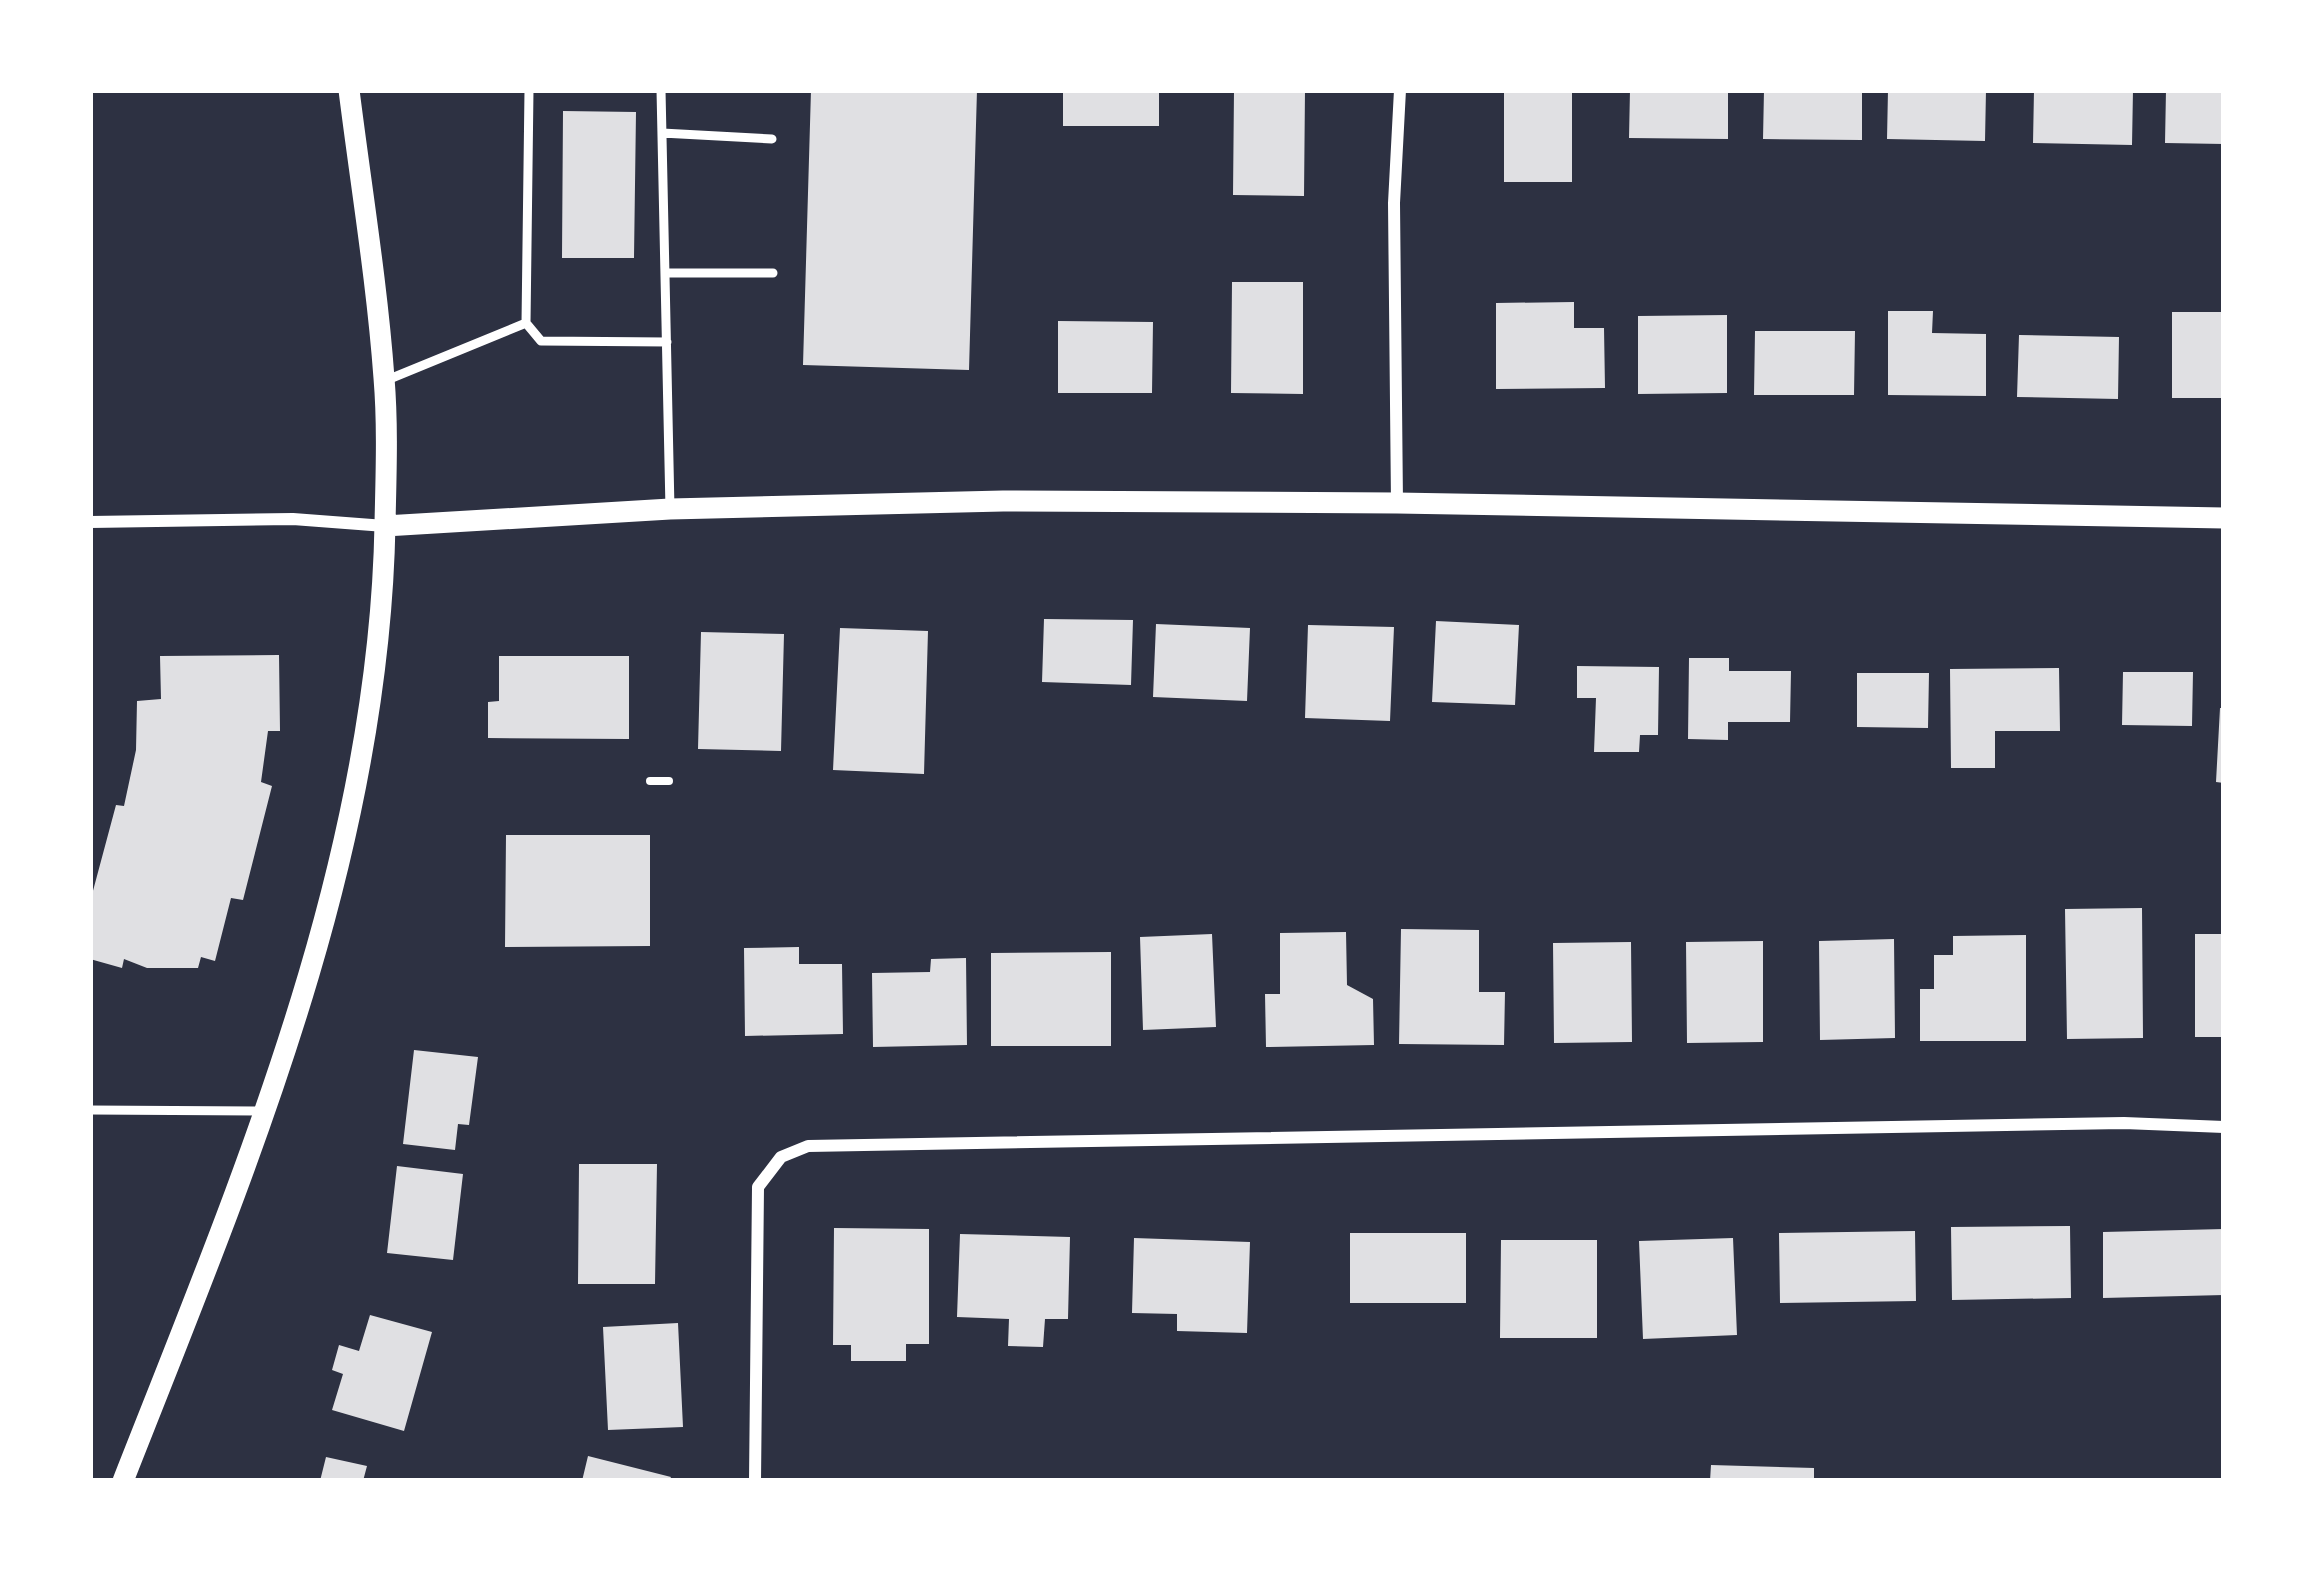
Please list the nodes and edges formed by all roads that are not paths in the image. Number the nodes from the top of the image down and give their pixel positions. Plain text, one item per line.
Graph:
1 (349, 90) edge
2 (530, 90) edge
3 (661, 90) edge
4 (1400, 90) edge
5 (662, 133) junction
6 (772, 139) dead end
7 (666, 273) junction
8 (772, 273) dead end
9 (526, 322) junction
10 (667, 342) junction
11 (385, 381) junction
12 (1397, 503) junction
13 (670, 509) junction
14 (2224, 518) edge
15 (90, 522) edge
16 (385, 526) junction
17 (90, 1110) edge
18 (266, 1111) junction
19 (2224, 1127) edge
20 (123, 1481) edge
21 (755, 1481) edge

1 - 11 street
2 - 9 lane
3 - 5 lane
4 - 12 street
5 - 6 lane
5 - 7 lane
7 - 8 lane
7 - 10 lane
9 - 10 lane
9 - 11 lane
10 - 13 lane
11 - 16 street
12 - 13 street
12 - 14 street
13 - 16 street
15 - 16 street
16 - 18 street
17 - 18 lane
18 - 20 street
19 - 21 street

